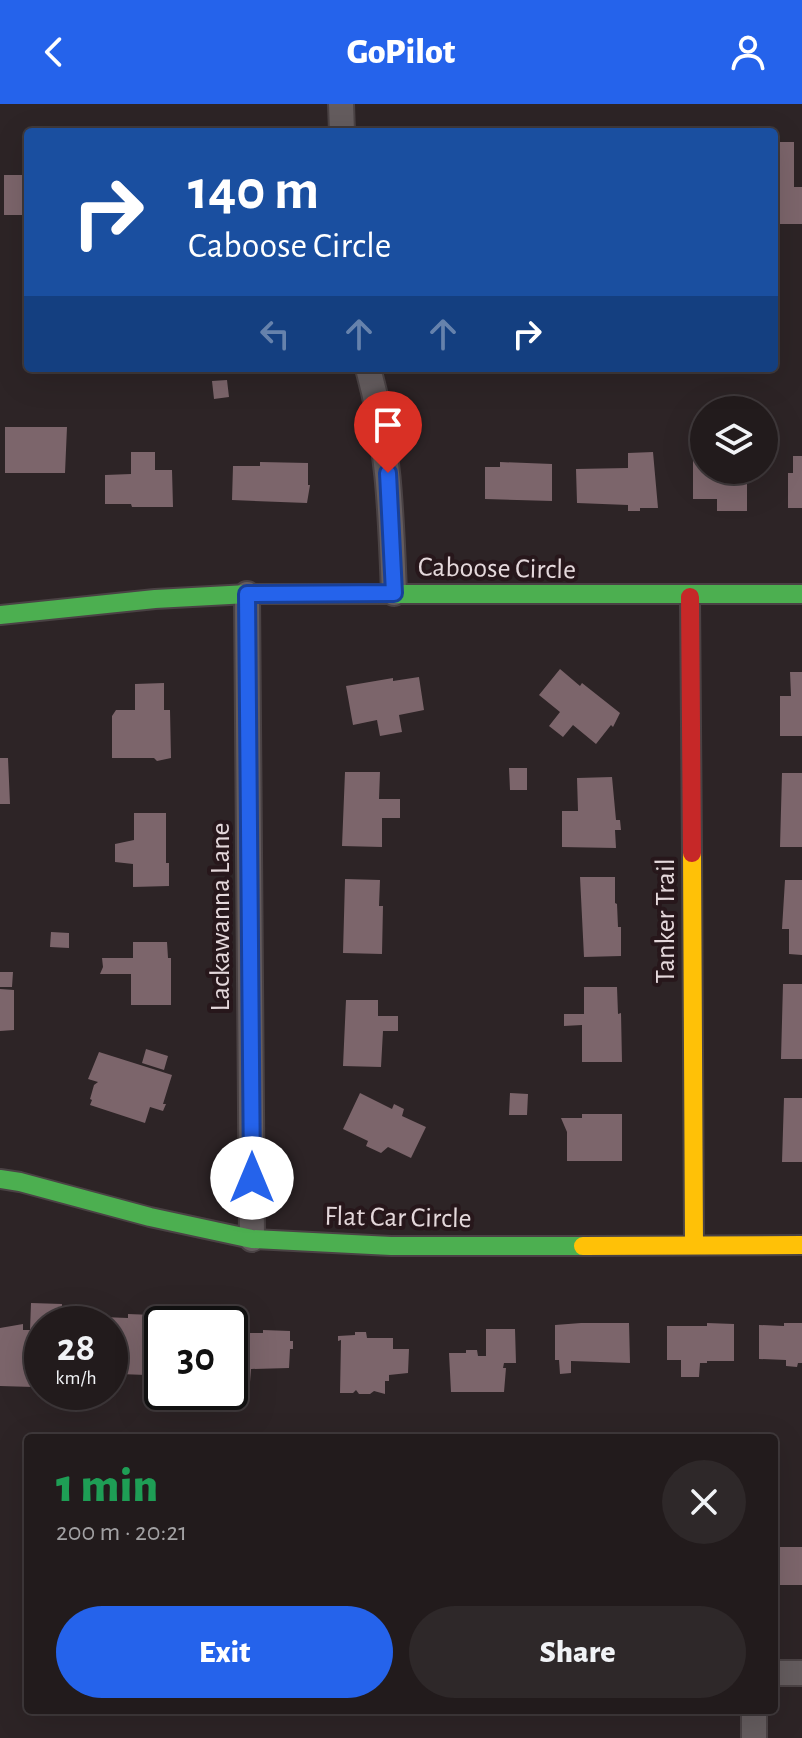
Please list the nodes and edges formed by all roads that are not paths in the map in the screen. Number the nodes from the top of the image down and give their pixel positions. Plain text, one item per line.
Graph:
1 (341, 104) edge
2 (342, 128) edge
3 (369, 372) edge
4 (394, 593) junction
5 (247, 594) junction
6 (802, 594) edge
7 (690, 597) junction
8 (0, 615) edge
9 (0, 1179) edge
10 (252, 1239) junction
11 (694, 1245) junction
12 (802, 1245) edge
13 (778, 1673) edge
14 (802, 1673) edge
15 (754, 1714) edge
16 (754, 1738) edge

1 - 2 street
3 - 4 street
4 - 5 street, Caboose Circle
4 - 7 street, Caboose Circle
5 - 8 street, Caboose Circle
5 - 10 street, Lackawanna Lane
6 - 7 street, Caboose Circle
7 - 11 street, Tanker Trail
9 - 10 street, Flat Car Circle
10 - 11 street, Flat Car Circle
11 - 12 street, Flat Car Circle
13 - 14 street
15 - 16 street

